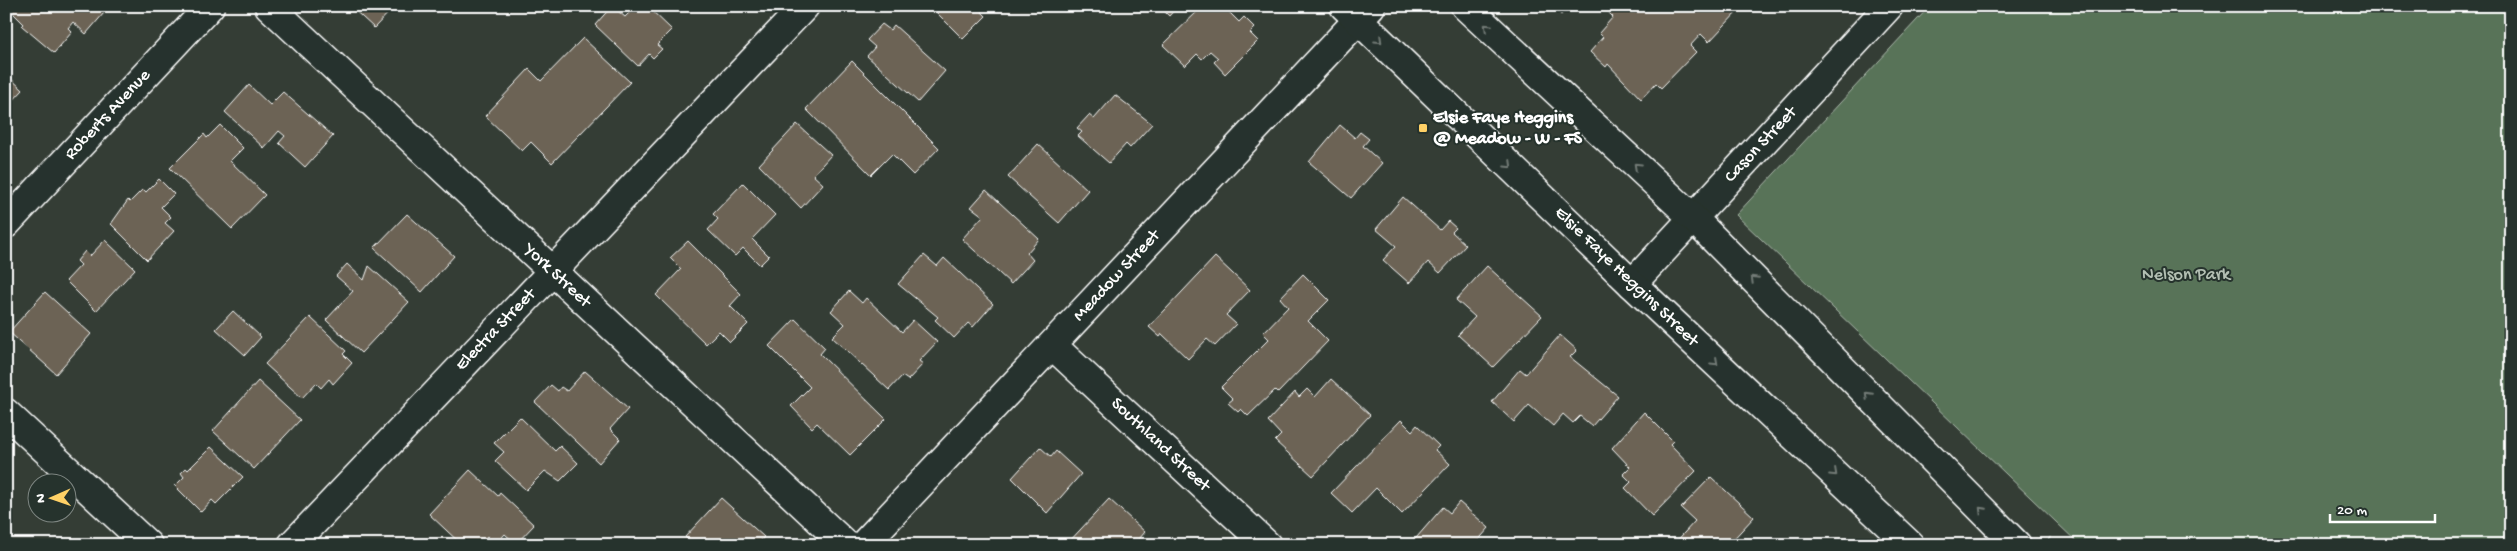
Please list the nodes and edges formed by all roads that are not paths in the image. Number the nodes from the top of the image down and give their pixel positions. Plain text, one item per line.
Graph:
1 (210, 6) edge
2 (269, 6) edge
3 (805, 6) edge
4 (1465, 6) edge
5 (1889, 6) edge
6 (1357, 10) edge
7 (1693, 218) junction
8 (6, 224) edge
9 (552, 271) junction
10 (1632, 284) junction
11 (1052, 345) junction
12 (6, 413) edge
13 (148, 545) edge
14 (292, 545) edge
15 (846, 545) edge
16 (862, 545) edge
17 (1267, 545) edge
18 (1910, 545) edge
19 (2016, 545) edge

1 - 8 street, Roberts Avenue
2 - 9 street, York Street
3 - 9 street, Electra Street
7 -> 4 street
5 - 7 street, Cason Street
6 -> 10 street, Elsie Faye Heggins Street
6 - 11 street, Meadow Street
7 - 10 street, Cason Street
19 -> 7 street
9 - 14 street, Electra Street
9 - 15 street, York Street
10 -> 18 street, Elsie Faye Heggins Street
11 - 16 street, Meadow Street
11 - 17 street, Southland Street
12 - 13 street

